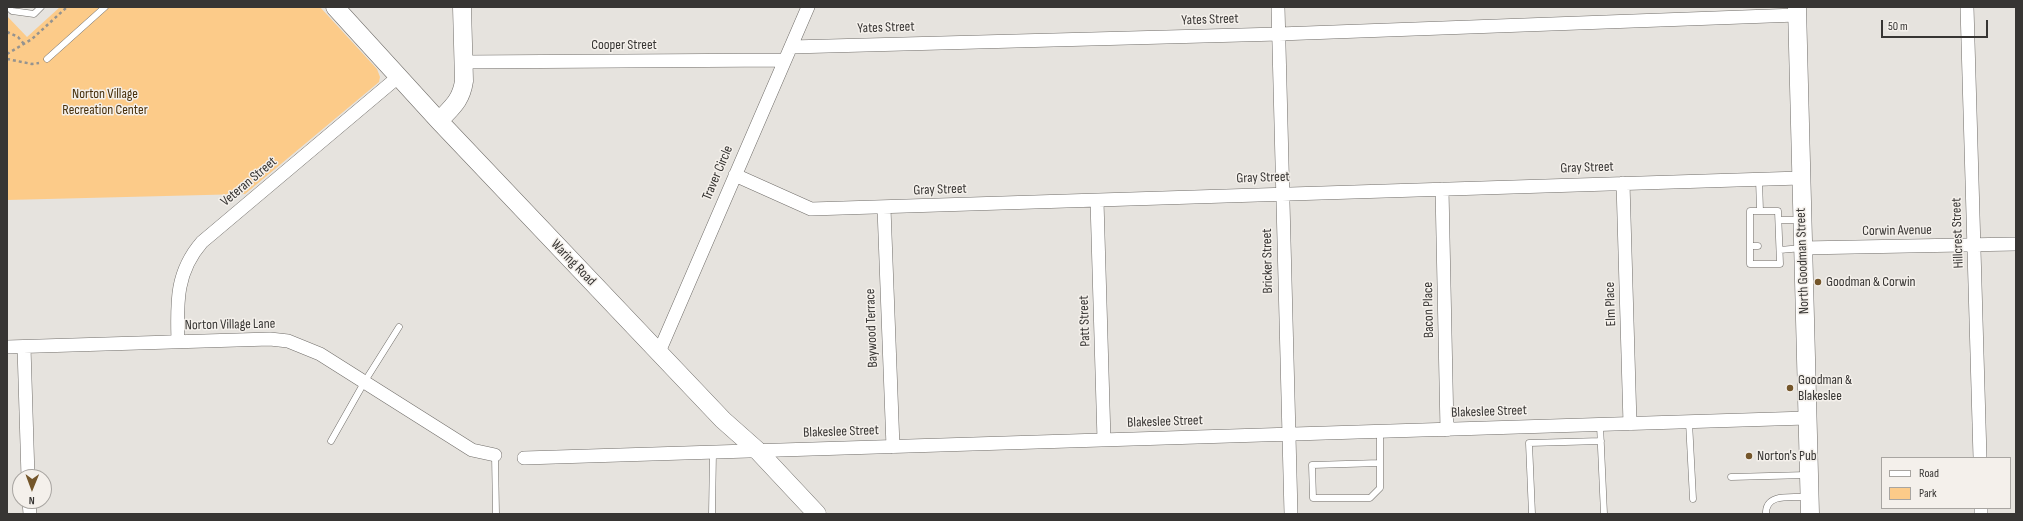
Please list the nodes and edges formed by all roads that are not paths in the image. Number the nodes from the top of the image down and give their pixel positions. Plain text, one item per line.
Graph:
1 (8, 7) edge
2 (41, 7) edge
3 (105, 7) edge
4 (335, 7) edge
5 (462, 7) edge
6 (808, 7) edge
7 (1278, 7) edge
8 (1967, 7) edge
9 (1797, 11) edge
10 (1279, 34) junction
11 (791, 47) junction
12 (47, 60) road end
13 (785, 60) junction
14 (463, 62) junction
15 (398, 77) junction
16 (439, 122) junction
17 (735, 175) junction
18 (1800, 178) junction
19 (1759, 179) junction
20 (1623, 183) junction
21 (1442, 189) junction
22 (1283, 193) junction
23 (1097, 201) junction
24 (884, 208) junction
25 (1760, 211) junction
26 (1779, 220) junction
27 (1802, 220) junction
28 (1750, 231) junction
29 (1757, 231) dead end
30 (2016, 244) edge
31 (1974, 245) junction
32 (1750, 246) junction
33 (1758, 246) dead end
34 (1777, 247) junction
35 (1802, 248) junction
36 (399, 327) dead end
37 (178, 342) junction
38 (24, 347) junction
39 (7, 348) edge
40 (659, 352) junction
41 (365, 381) junction
42 (1807, 418) junction
43 (1689, 422) junction
44 (1630, 424) junction
45 (1600, 425) junction
46 (1447, 430) junction
47 (1380, 432) junction
48 (1289, 434) junction
49 (1104, 440) junction
50 (331, 441) dead end
51 (1601, 441) junction
52 (893, 447) junction
53 (758, 451) junction
54 (713, 452) junction
55 (495, 454) joint
56 (1980, 457) edge
57 (524, 458) dead end
58 (1380, 463) junction
59 (28, 469) edge
60 (1808, 475) junction
61 (1731, 477) dead end
62 (1693, 499) dead end
63 (1809, 506) edge
64 (496, 514) edge
65 (712, 514) edge
66 (817, 514) edge
67 (1291, 514) edge
68 (1532, 514) edge
69 (1604, 514) edge
70 (1766, 514) edge

1 - 2 lane
3 - 12 lane
4 - 15 street, Waring Road
5 - 14 street
6 - 11 street, Traver Circle
7 - 10 street, Bricker Street
8 - 31 street, Hillcrest Street
9 - 10 street, Yates Street
9 - 18 street, North Goodman Street
10 - 11 street, Yates Street
10 - 22 street, Bricker Street
11 - 13 street, Traver Circle
13 - 14 street, Cooper Street
13 - 17 street, Traver Circle
14 - 16 street
15 - 16 street, Waring Road
15 - 37 street, Veteran Street
16 - 40 street, Waring Road
17 - 24 street, Gray Street
17 - 40 street, Traver Circle
18 - 19 street, Gray Street
18 - 27 street, North Goodman Street
19 - 20 street, Gray Street
19 - 25 lane
20 - 21 street, Gray Street
20 - 44 street, Elm Place
21 - 22 street, Gray Street
21 - 46 street, Bacon Place
22 - 23 street, Gray Street
22 - 48 street, Bricker Street
23 - 24 street, Gray Street
23 - 49 street, Patt Street
24 - 52 street, Baywood Terrace
25 - 26 lane
25 - 28 lane
26 - 27 lane
26 - 34 lane
27 - 35 street, North Goodman Street
28 - 29 lane
28 - 32 lane
30 - 31 street, Corwin Avenue
31 - 35 street, Corwin Avenue
31 - 56 street, Hillcrest Street
32 - 33 lane
32 - 34 lane
34 - 35 lane
35 - 42 street, North Goodman Street
36 - 41 lane
37 - 38 street, Norton Village Lane
37 - 41 street, Norton Village Lane
38 - 39 street, Norton Village Lane
38 - 59 street
40 - 53 street, Waring Road
41 - 50 lane
41 - 55 street, Norton Village Lane
42 - 43 street, Blakeslee Street
42 - 60 street, North Goodman Street
43 - 44 street, Blakeslee Street
43 - 62 lane
44 - 45 street, Blakeslee Street
45 - 46 street, Blakeslee Street
45 - 51 lane
46 - 47 street, Blakeslee Street
47 - 48 street, Blakeslee Street
47 - 58 lane
48 - 49 street, Blakeslee Street
48 - 67 street, Bricker Street
49 - 52 street, Blakeslee Street
51 - 68 lane
51 - 69 lane
52 - 53 street, Blakeslee Street
53 - 54 street, Blakeslee Street
53 - 66 street, Waring Road
54 - 57 street, Blakeslee Street
54 - 65 lane
55 - 64 lane
58 - 58 lane
60 - 61 lane
60 - 63 street, North Goodman Street
63 - 70 lane

